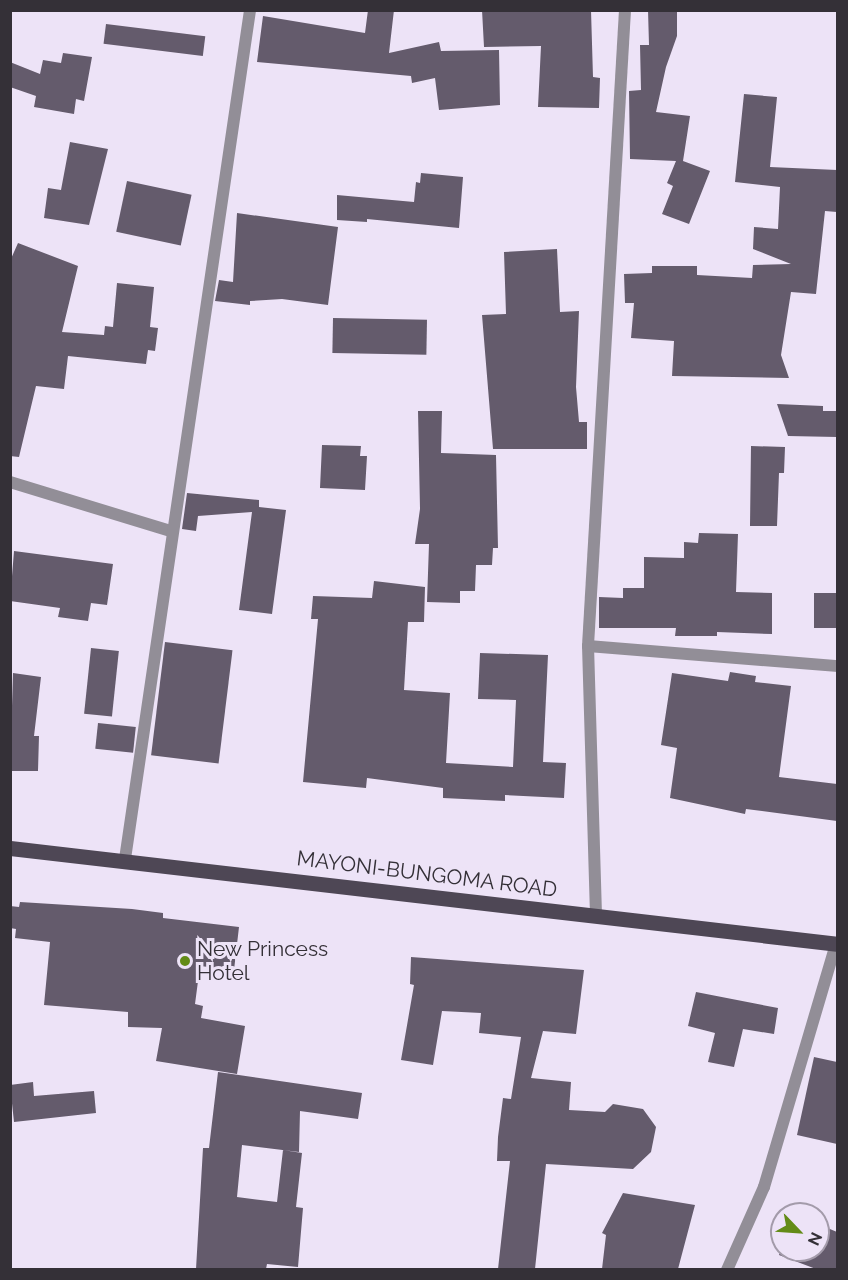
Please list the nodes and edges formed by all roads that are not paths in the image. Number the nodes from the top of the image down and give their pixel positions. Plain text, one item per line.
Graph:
1 (250, 10) edge
2 (625, 10) edge
3 (10, 482) edge
4 (170, 531) junction
5 (588, 646) junction
6 (837, 666) edge
7 (10, 848) edge
8 (125, 859) junction
9 (596, 915) junction
10 (837, 944) edge
11 (727, 1269) edge

1 - 4 street
2 - 5 street
3 - 4 street
4 - 8 street
5 - 6 street
5 - 9 street
7 - 8 main road, MAYONI-BUNGOMA ROAD
8 - 9 main road, MAYONI-BUNGOMA ROAD
9 - 10 main road, MAYONI-BUNGOMA ROAD
10 - 11 street

